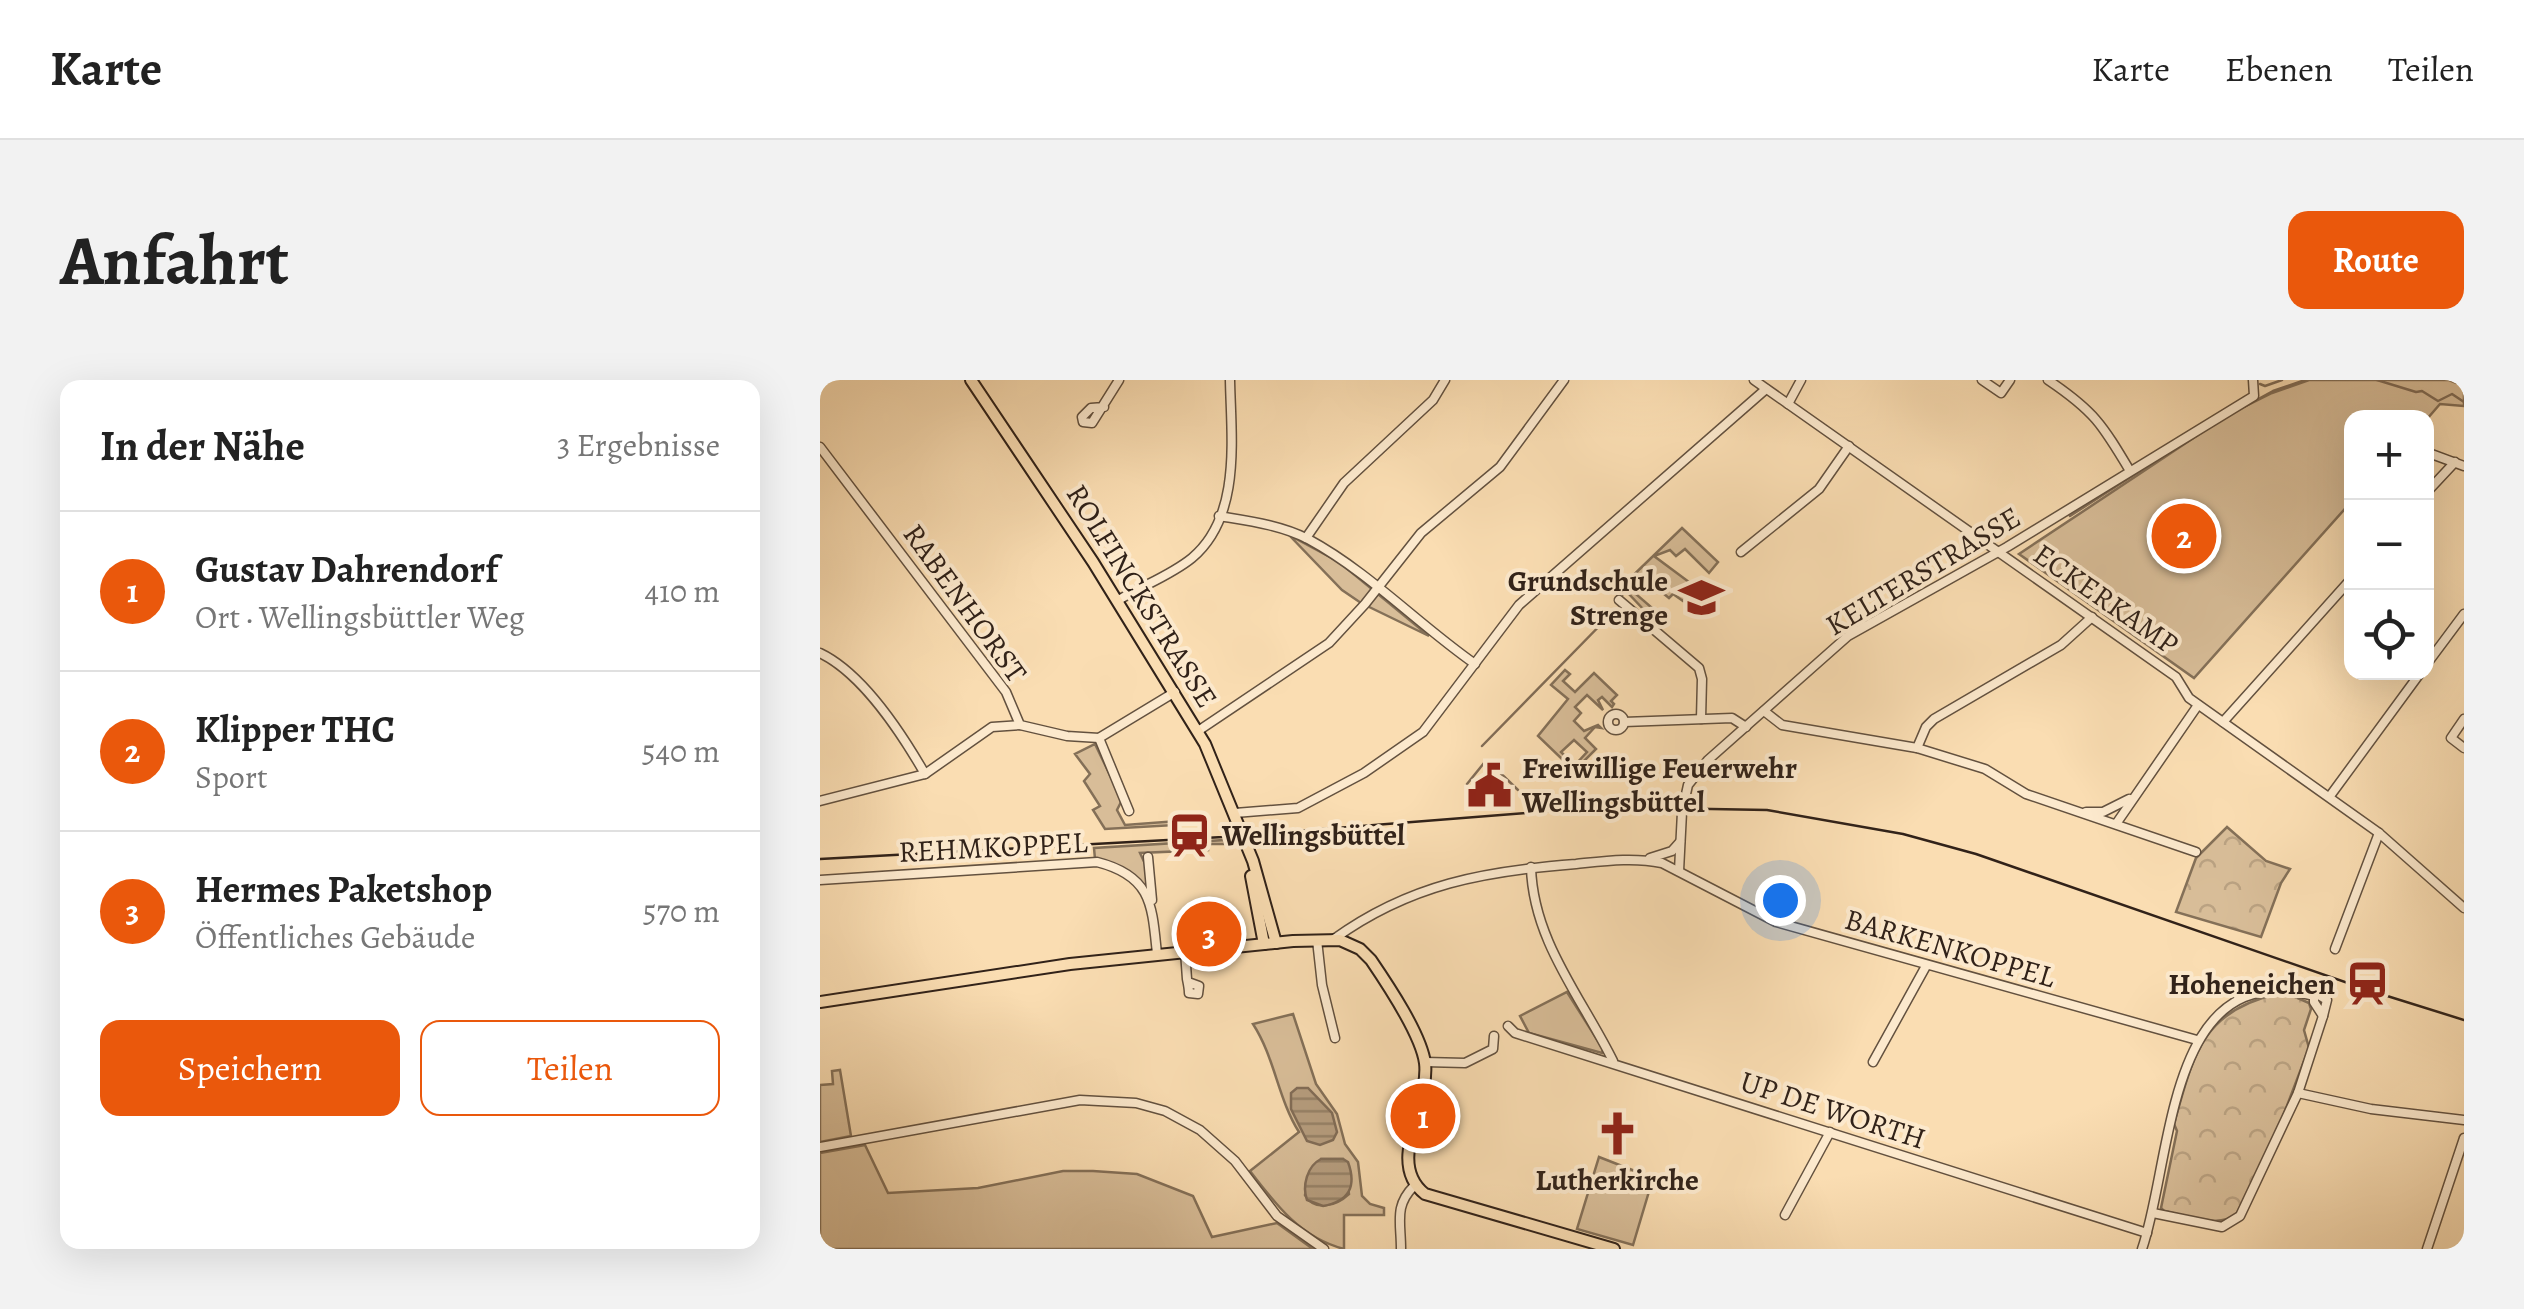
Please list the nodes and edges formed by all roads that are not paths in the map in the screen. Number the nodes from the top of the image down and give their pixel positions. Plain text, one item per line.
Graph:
1 (971, 380) edge
2 (1118, 380) edge
3 (1230, 380) edge
4 (1445, 380) edge
5 (1564, 380) edge
6 (1754, 380) edge
7 (1801, 380) edge
8 (1982, 380) edge
9 (2010, 380) edge
10 (2048, 380) edge
11 (2253, 380) edge
12 (1766, 389) junction
13 (1788, 404) junction
14 (1104, 407) dead end
15 (1849, 446) junction
16 (820, 447) edge
17 (2434, 455) edge
18 (2459, 464) edge
19 (2130, 471) junction
20 (2434, 487) edge
21 (1219, 516) junction
22 (1306, 538) junction
23 (1999, 551) junction
24 (1741, 552) dead end
25 (2344, 587) edge
26 (1377, 589) junction
27 (1619, 600) dead end
28 (1117, 601) junction
29 (2464, 614) edge
30 (2092, 617) junction
31 (820, 652) edge
32 (2434, 653) edge
33 (1476, 664) junction
34 (2415, 680) edge
35 (1175, 692) junction
36 (2198, 705) junction
37 (1764, 712) junction
38 (1701, 718) junction
39 (2464, 718) edge
40 (1624, 722) dead end
41 (2223, 722) junction
42 (1020, 725) junction
43 (1746, 727) junction
44 (1198, 730) junction
45 (1099, 738) junction
46 (1917, 748) junction
47 (2464, 748) edge
48 (925, 774) junction
49 (2330, 796) junction
50 (2133, 797) junction
51 (820, 800) edge
52 (1129, 811) dead end
53 (2080, 812) junction
54 (1235, 813) junction
55 (2116, 824) junction
56 (2380, 833) junction
57 (1680, 842) junction
58 (2196, 852) dead end
59 (1148, 857) dead end
60 (1641, 858) junction
61 (1531, 868) junction
62 (1679, 871) junction
63 (820, 880) edge
64 (1152, 904) junction
65 (2464, 908) edge
66 (1355, 925) junction
67 (1334, 939) junction
68 (1317, 940) junction
69 (1270, 943) junction
70 (1360, 949) junction
71 (2335, 949) dead end
72 (1185, 951) junction
73 (1158, 954) junction
74 (1926, 966) junction
75 (1188, 982) dead end
76 (820, 1002) edge
77 (1508, 1026) dead end
78 (1494, 1036) dead end
79 (1335, 1038) dead end
80 (2197, 1040) junction
81 (1612, 1061) junction
82 (1424, 1062) junction
83 (1873, 1062) dead end
84 (2298, 1092) junction
85 (2464, 1120) edge
86 (1830, 1132) junction
87 (2464, 1138) edge
88 (820, 1147) edge
89 (1414, 1186) junction
90 (2153, 1213) junction
91 (1786, 1215) dead end
92 (2148, 1233) junction
93 (1324, 1249) edge
94 (1401, 1249) edge
95 (1614, 1249) edge
96 (2142, 1249) edge
97 (2426, 1249) edge

1 - 28 main road, ROLFINCKSTRASSE
2 - 14 street
3 - 21 street
4 - 22 street
5 - 26 street
6 - 12 street, ECKERKAMP
7 - 13 street
8 - 9 street
10 - 19 street
11 - 19 street, KELTERSTRASSE
12 - 13 street, ECKERKAMP
12 - 33 street
13 - 15 street, ECKERKAMP
15 - 23 street, ECKERKAMP
15 - 24 street
16 - 42 street, RABENHORST
17 - 18 street
18 - 20 street
19 - 23 street, KELTERSTRASSE
21 - 22 street
21 - 28 street
22 - 26 street
23 - 30 street, ECKERKAMP
23 - 37 street, KELTERSTRASSE
25 - 41 street
26 - 33 street
26 - 44 street
27 - 38 street
28 - 35 main road, ROLFINCKSTRASSE
29 - 32 street
30 - 36 street, ECKERKAMP
30 - 46 street
31 - 48 street
33 - 54 street
34 - 49 street
35 - 44 main road, ROLFINCKSTRASSE
35 - 45 street
36 - 41 street, ECKERKAMP
36 - 50 street
37 - 43 street, KELTERSTRASSE
37 - 46 street
38 - 40 street
38 - 43 street
39 - 47 street
41 - 49 street, ECKERKAMP
42 - 45 street, RABENHORST
42 - 48 street
43 - 57 street, KELTERSTRASSE
44 - 54 main road, ROLFINCKSTRASSE
45 - 52 street
46 - 53 street
48 - 51 street
49 - 56 street, ECKERKAMP
50 - 53 street
50 - 55 street
53 - 55 street
54 - 69 main road, ROLFINCKSTRASSE
55 - 58 street
56 - 65 street, ECKERKAMP
56 - 71 street
57 - 60 street
57 - 62 street, KELTERSTRASSE
59 - 64 street
60 - 61 street, BARKENKOPPEL
60 - 62 street, BARKENKOPPEL
61 - 66 street, BARKENKOPPEL
61 - 81 street
62 - 74 street, BARKENKOPPEL
63 - 64 street, REHMKOPPEL
64 - 73 street
66 - 67 street, BARKENKOPPEL
66 - 70 street
67 - 68 main road
67 - 70 main road
68 - 69 main road
68 - 79 street
69 - 72 main road
70 - 82 main road
72 - 73 main road
72 - 75 street
73 - 76 main road
74 - 80 street, BARKENKOPPEL
74 - 83 street
77 - 81 street, UP DE WORTH
78 - 82 street
80 - 84 street
80 - 90 street
81 - 86 street, UP DE WORTH
82 - 89 main road
84 - 85 street
84 - 90 street
86 - 91 street
86 - 92 street, UP DE WORTH
87 - 97 street
88 - 93 street
89 - 94 street
89 - 95 main road
90 - 92 street
92 - 96 street

